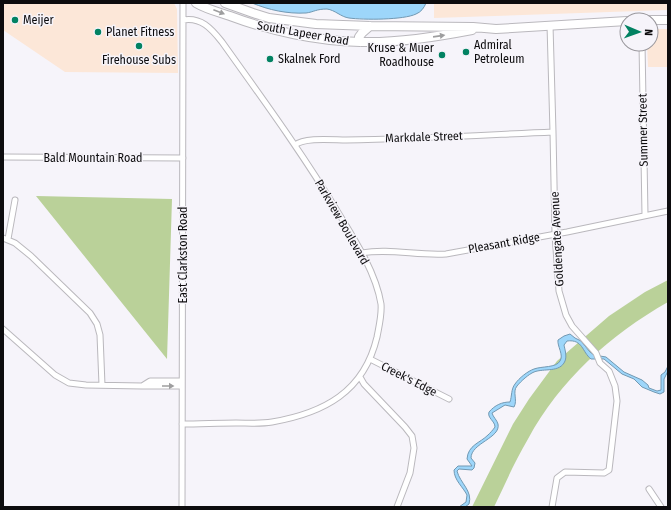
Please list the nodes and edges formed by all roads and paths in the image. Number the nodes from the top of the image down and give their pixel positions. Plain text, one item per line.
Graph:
1 (183, 3) edge
2 (196, 3) edge
3 (225, 3) edge
4 (183, 20) junction
5 (619, 21) edge
6 (330, 25) junction
7 (550, 25) junction
8 (370, 26) junction
9 (485, 28) junction
10 (331, 40) junction
11 (361, 42) junction
12 (642, 52) edge
13 (553, 132) junction
14 (295, 145) junction
15 (3, 157) edge
16 (183, 158) junction
17 (15, 200) dead end
18 (668, 211) edge
19 (645, 215) junction
20 (555, 234) junction
21 (5, 239) edge
22 (362, 253) junction
23 (3, 329) edge
24 (370, 359) junction
25 (360, 377) junction
26 (182, 383) junction
27 (102, 385) junction
28 (449, 399) dead end
29 (182, 424) junction
30 (649, 489) dead end
31 (668, 505) edge
32 (182, 507) edge
33 (397, 507) edge
34 (552, 507) edge
35 (661, 507) edge
36 (664, 507) edge

1 - 4 street, East Clarkston Road
2 -> 10 main road, South Lapeer Road
3 - 6 main road, South Lapeer Road
4 - 14 street, Parkview Boulevard
4 - 16 street, East Clarkston Road
5 - 7 main road, South Lapeer Road
6 - 8 main road, South Lapeer Road
6 - 10 main road
7 - 9 main road, South Lapeer Road
7 - 13 street, Goldengate Avenue
8 - 9 main road, South Lapeer Road
8 - 11 main road
11 -> 9 main road, South Lapeer Road
10 - 11 main road, South Lapeer Road
12 - 19 street, Summer Street
13 - 14 street, Markdale Street
13 - 20 street, Goldengate Avenue
14 - 22 street, Parkview Boulevard
15 - 16 street, Bald Mountain Road
16 - 26 street, East Clarkston Road
17 - 21 street
18 - 19 street, Pleasant Ridge
19 - 20 street, Pleasant Ridge
20 - 22 street, Pleasant Ridge
20 - 34 street, Goldengate Avenue
21 - 27 street
22 - 24 street, Parkview Boulevard
23 - 27 street
24 - 25 street, Parkview Boulevard
24 - 28 street, Creek's Edge
25 - 29 street, Parkview Boulevard
25 - 33 street
26 - 27 street
26 - 29 street, East Clarkston Road
29 - 32 street, East Clarkston Road
30 - 35 street
31 - 36 street

